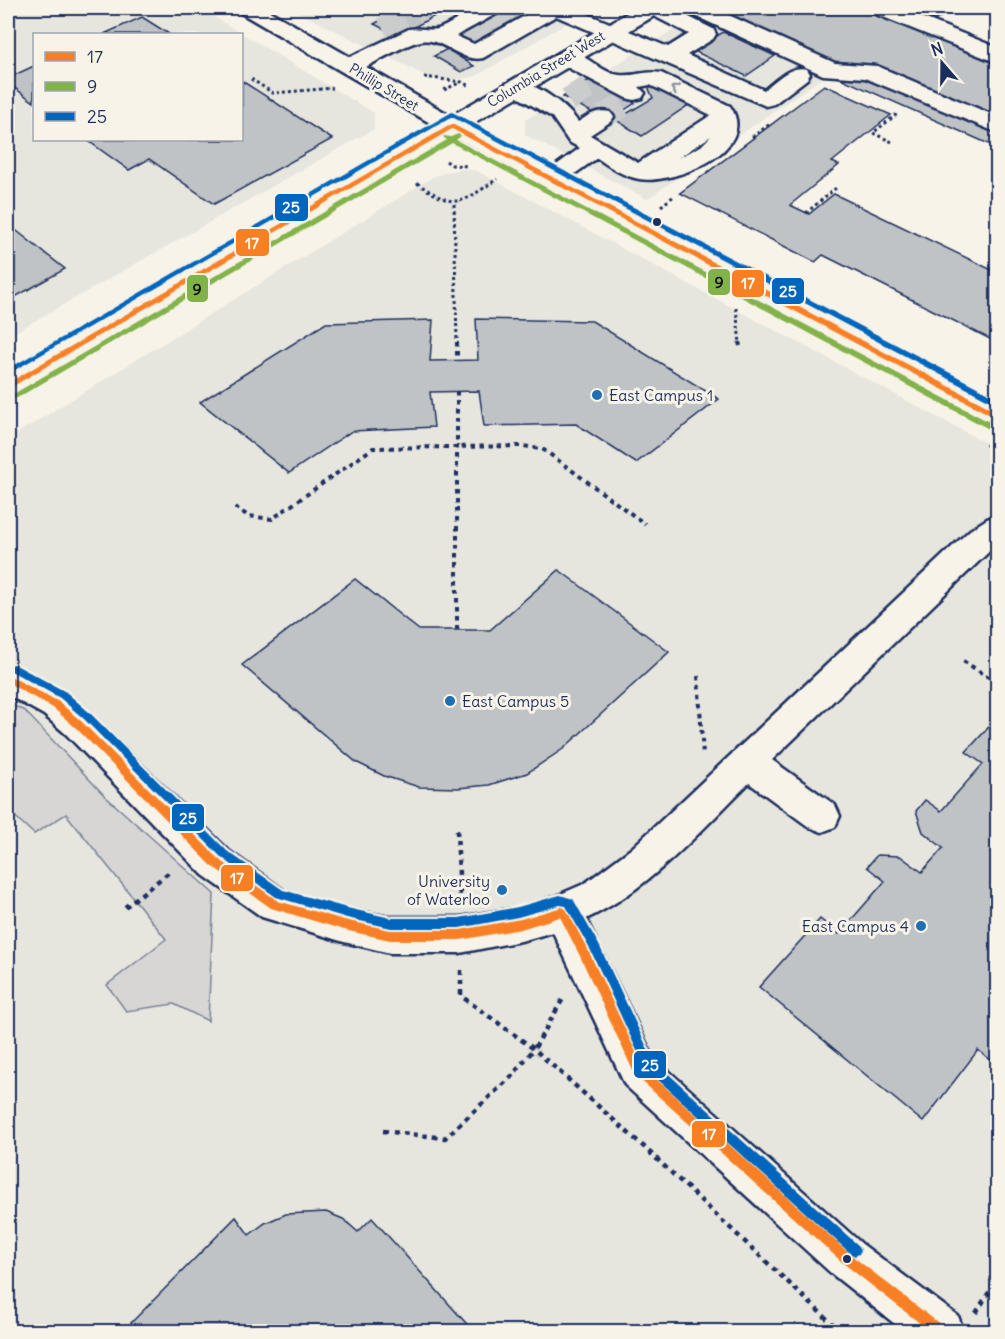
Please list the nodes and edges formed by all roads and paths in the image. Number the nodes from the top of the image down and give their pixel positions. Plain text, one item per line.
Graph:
1 (249, 8) edge
2 (555, 8) edge
3 (651, 8) edge
4 (656, 8) edge
5 (697, 8) edge
6 (881, 8) edge
7 (490, 23) edge
8 (610, 31) junction
9 (439, 37) junction
10 (670, 56) junction
11 (998, 56) edge
12 (567, 57) junction
13 (349, 66) junction
14 (799, 74) dead end
15 (427, 78) dead end
16 (251, 79) dead end
17 (462, 82) junction
18 (466, 84) dead end
19 (450, 86) dead end
20 (338, 87) dead end
21 (517, 87) junction
22 (887, 110) dead end
23 (778, 117) dead end
24 (452, 126) junction
25 (998, 126) edge
26 (751, 138) dead end
27 (892, 142) dead end
28 (596, 148) junction
29 (500, 177) dead end
30 (552, 179) junction
31 (417, 183) dead end
32 (836, 188) dead end
33 (676, 194) dead end
34 (454, 204) junction
35 (658, 208) dead end
36 (806, 213) dead end
37 (735, 307) dead end
38 (740, 346) dead end
39 (457, 360) dead end
40 (8, 386) edge
41 (457, 391) dead end
42 (998, 416) edge
43 (457, 447) junction
44 (235, 507) dead end
45 (645, 524) dead end
46 (998, 528) edge
47 (458, 630) dead end
48 (963, 662) dead end
49 (698, 676) dead end
50 (8, 680) edge
51 (998, 683) edge
52 (747, 762) junction
53 (706, 801) junction
54 (822, 816) dead end
55 (457, 830) dead end
56 (200, 847) junction
57 (460, 904) dead end
58 (125, 906) dead end
59 (562, 912) junction
60 (461, 960) dead end
61 (567, 991) dead end
62 (534, 1049) junction
63 (383, 1131) dead end
64 (998, 1278) edge
65 (957, 1325) edge
66 (841, 1332) edge

1 - 13 street, Phillip Street
2 - 7 street
2 - 8 street
3 - 8 street, Columbia Street West
4 - 10 street
5 - 25 street
6 - 11 street
7 - 9 street
7 - 9 street
8 - 10 street
8 - 12 street, Columbia Street West
9 - 13 street
10 - 14 street
12 - 21 street, Columbia Street West
28 -> 12 street
13 - 24 street, Phillip Street
15 - 17 path
16 - 20 path
17 - 18 path
17 - 19 path
21 - 24 street, Columbia Street West
21 - 28 street
22 - 27 path
23 - 26 path
24 - 30 street, Phillip Street
24 - 40 street, Columbia Street West
28 - 30 street
29 - 34 path
30 - 42 street, Phillip Street
31 - 34 path
32 - 36 path
33 - 35 path
34 - 39 path
37 - 38 path
41 - 43 path
43 - 44 path
43 - 45 path
43 - 47 path
46 - 52 street
48 - 51 path
49 - 53 path
50 - 56 street
52 - 53 street
52 - 54 street
53 - 59 street
55 - 57 path
56 - 58 path
56 - 59 street
59 - 65 street
60 - 62 path
61 - 62 path
62 - 63 path
62 - 66 path
64 - 65 path

